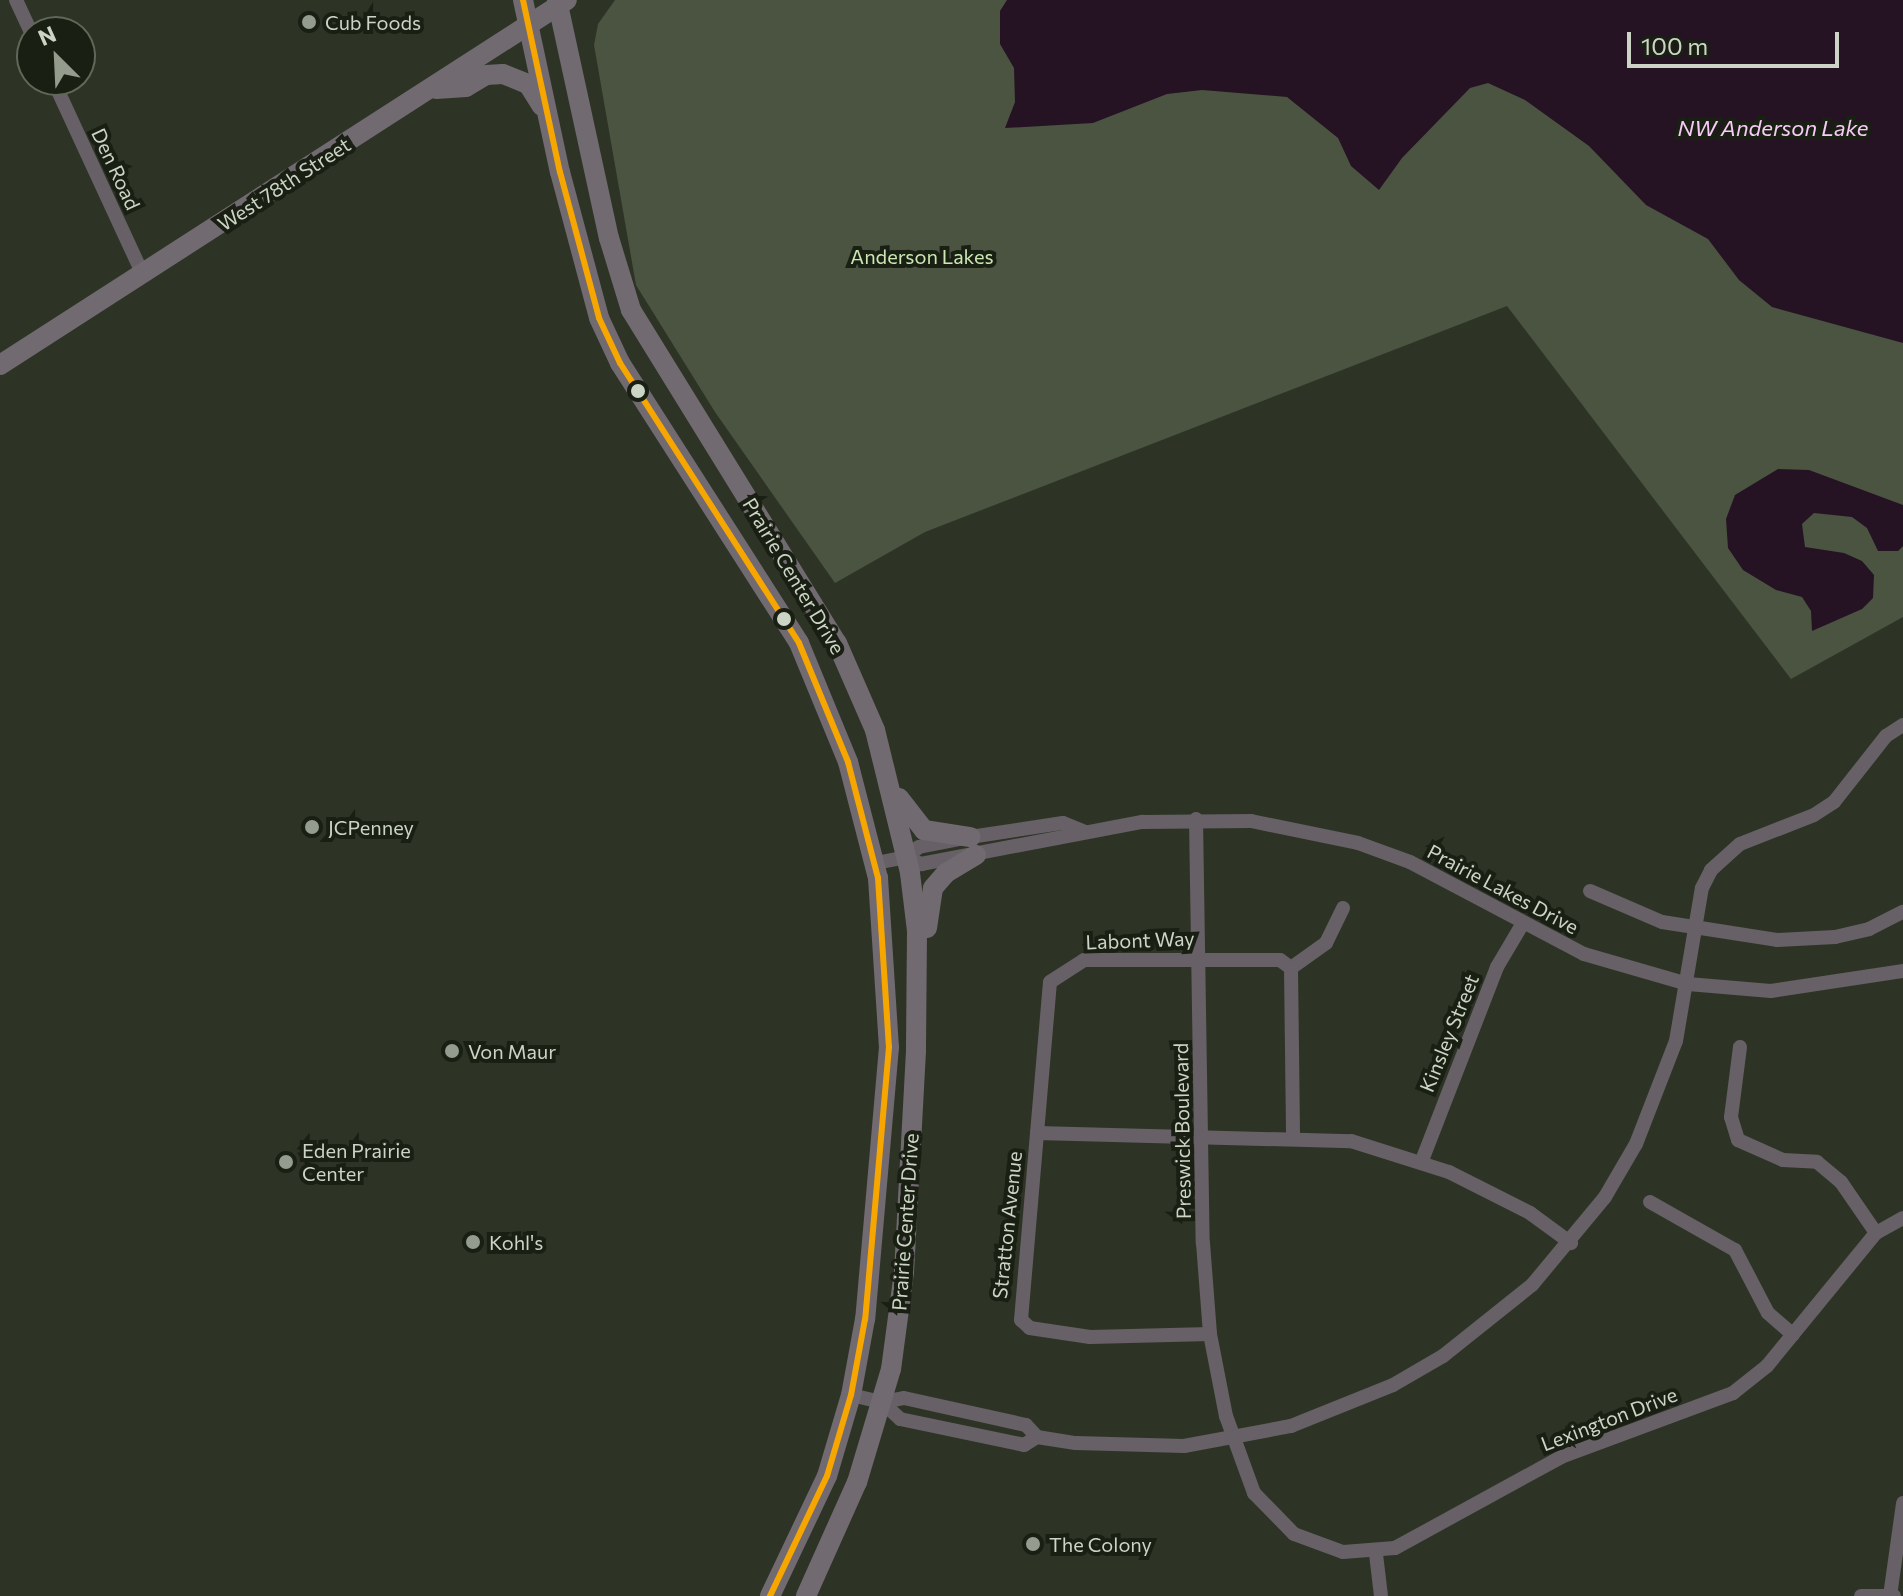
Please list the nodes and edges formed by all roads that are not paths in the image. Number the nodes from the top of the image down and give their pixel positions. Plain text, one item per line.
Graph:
1 (523, 0) edge
2 (561, 2) edge
3 (529, 27) junction
4 (432, 89) junction
5 (60, 96) edge
6 (548, 118) junction
7 (143, 275) junction
8 (0, 365) edge
9 (1903, 725) edge
10 (890, 782) junction
11 (1196, 819) junction
12 (973, 846) junction
13 (907, 857) junction
14 (876, 863) junction
15 (1590, 891) dead end
16 (1343, 908) dead end
17 (1903, 912) edge
18 (1523, 923) junction
19 (1698, 928) junction
20 (1199, 959) junction
21 (1291, 968) junction
22 (1903, 971) edge
23 (1688, 984) junction
24 (1740, 1047) dead end
25 (916, 1051) junction
26 (1037, 1133) junction
27 (1203, 1135) junction
28 (1293, 1136) junction
29 (1421, 1163) junction
30 (1650, 1202) dead end
31 (1903, 1218) edge
32 (1876, 1233) junction
33 (1571, 1243) junction
34 (1210, 1334) junction
35 (1793, 1335) junction
36 (851, 1395) junction
37 (882, 1402) junction
38 (1037, 1437) junction
39 (1234, 1439) junction
40 (1903, 1503) edge
41 (1376, 1554) junction
42 (770, 1596) edge
43 (806, 1596) edge
44 (1381, 1596) edge
45 (1861, 1596) edge
46 (1891, 1596) edge

1 - 3 main road, Prairie Center Drive
2 - 3 main road, West 78th Street
2 - 10 main road, Prairie Center Drive
3 - 4 main road, West 78th Street
3 - 6 main road, Prairie Center Drive
4 - 6 main road
4 - 7 main road, West 78th Street
5 - 7 street, Den Road
6 - 14 main road, Prairie Center Drive
7 - 8 main road, West 78th Street
9 - 19 street
10 - 12 main road
10 - 13 main road, Prairie Center Drive
11 - 12 street, Prairie Lakes Drive
11 - 18 street, Prairie Lakes Drive
11 - 20 street, Preswick Boulevard
12 - 13 street, Prairie Lakes Drive
12 - 25 main road
13 - 14 street, Prairie Lakes Drive
13 - 25 main road, Prairie Center Drive
14 - 36 main road, Prairie Center Drive
15 - 19 street
16 - 21 street
17 - 19 street
18 - 23 street, Prairie Lakes Drive
18 - 29 street, Kinsley Street
19 - 23 street
20 - 21 street, Labont Way
20 - 26 street, Labont Way
20 - 27 street, Preswick Boulevard
21 - 28 street
22 - 23 street, Prairie Lakes Drive
23 - 33 street
24 - 32 street
25 - 37 main road, Prairie Center Drive
26 - 27 street
26 - 34 street, Stratton Avenue
27 - 28 street
27 - 34 street, Preswick Boulevard
28 - 29 street
29 - 33 street
30 - 35 street
31 - 32 street, Lexington Drive
32 - 35 street, Lexington Drive
33 - 39 street
34 - 39 street, Preswick Boulevard
35 - 41 street, Lexington Drive
36 - 37 street
36 - 42 main road, Prairie Center Drive
37 - 38 street
37 - 38 street
37 - 43 main road, Prairie Center Drive
38 - 39 street
39 - 41 street, Lexington Drive
40 - 46 street
41 - 44 street
45 - 46 street

